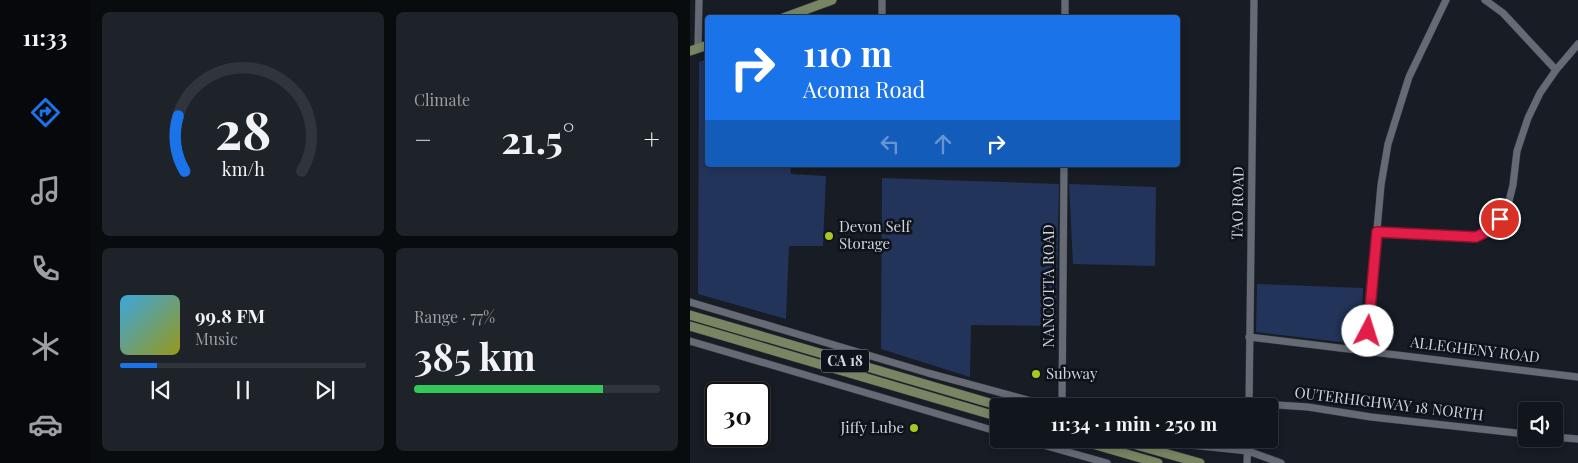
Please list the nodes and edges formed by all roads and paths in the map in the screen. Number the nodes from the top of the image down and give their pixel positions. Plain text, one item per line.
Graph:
1 (699, 0) edge
2 (832, 0) edge
3 (882, 0) edge
4 (1065, 0) edge
5 (1254, 0) edge
6 (1446, 0) edge
7 (1485, 0) edge
8 (791, 15) edge
9 (882, 15) edge
10 (1065, 15) edge
11 (1578, 44) edge
12 (699, 48) edge
13 (1556, 70) junction
14 (1064, 167) edge
15 (1377, 232) junction
16 (690, 302) edge
17 (690, 315) edge
18 (690, 326) edge
19 (1250, 337) junction
20 (690, 341) edge
21 (1366, 351) junction
22 (1578, 377) edge
23 (1020, 398) edge
24 (1062, 398) edge
25 (1249, 398) edge
26 (990, 403) edge
27 (1278, 405) edge
28 (990, 413) edge
29 (990, 429) edge
30 (1518, 433) edge
31 (1563, 438) edge
32 (1578, 439) edge
33 (1054, 448) edge
34 (1106, 448) edge
35 (1147, 448) edge
36 (1214, 448) edge
37 (1248, 448) edge
38 (1248, 452) junction
39 (1107, 463) edge
40 (1158, 463) edge
41 (1200, 463) edge
42 (1247, 463) edge
43 (1281, 463) edge

1 - 12 street
2 - 8 main road
3 - 9 street
4 - 10 street
5 - 19 street, TAO ROAD
6 - 15 street
7 - 13 street
11 - 13 street
13 - 15 street
14 - 24 street, NANCOTTA ROAD
15 - 21 street
16 - 23 street
17 - 26 main road, CA 18
18 - 28 main road, CA 18
19 - 21 street, ALLEGHENY ROAD
19 - 25 street, TAO ROAD
20 - 29 street
21 - 22 street, ALLEGHENY ROAD
27 - 30 street, OUTERHIGHWAY 18 NORTH
31 - 32 street
33 - 39 street
34 - 40 main road
35 - 41 main road
36 - 38 street
37 - 38 street
38 - 42 street
38 - 43 street

